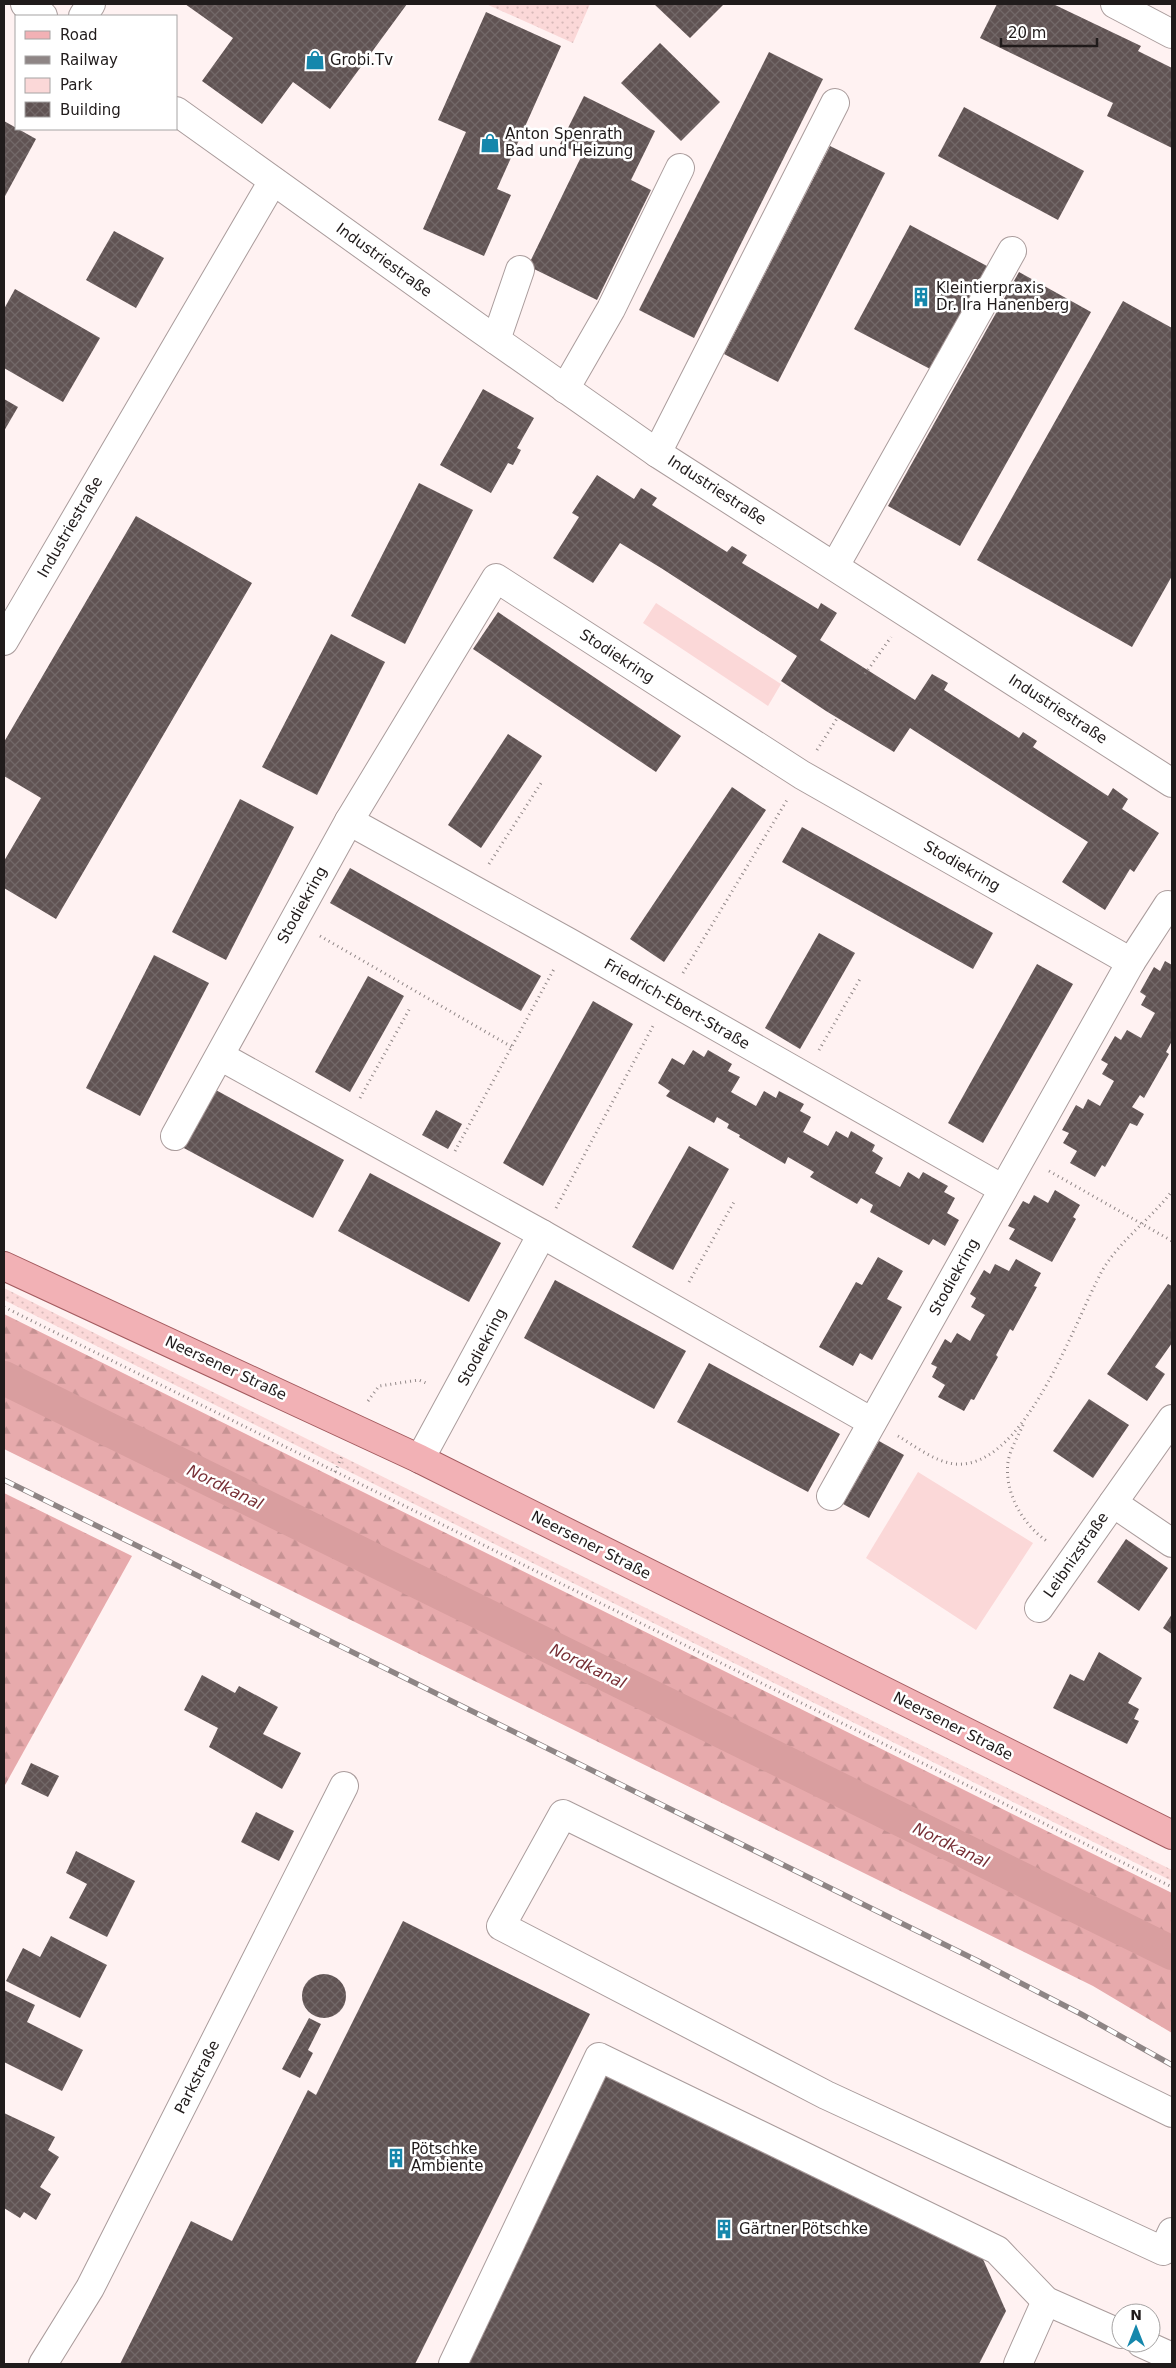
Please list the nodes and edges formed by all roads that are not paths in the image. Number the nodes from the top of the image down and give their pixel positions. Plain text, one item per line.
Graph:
1 (25, 4) edge
2 (92, 4) edge
3 (1115, 4) edge
4 (42, 15) edge
5 (84, 15) edge
6 (1172, 34) edge
7 (835, 103) dead end
8 (178, 112) edge
9 (680, 168) dead end
10 (273, 181) junction
11 (1012, 251) dead end
12 (520, 270) dead end
13 (496, 340) junction
14 (565, 389) junction
15 (657, 452) junction
16 (835, 566) junction
17 (4, 641) edge
18 (1172, 783) edge
19 (349, 821) junction
20 (1168, 905) dead end
21 (1131, 962) junction
22 (220, 1056) junction
23 (175, 1136) dead end
24 (1003, 1189) junction
25 (542, 1234) junction
26 (4, 1266) edge
27 (1172, 1419) edge
28 (872, 1422) junction
29 (1164, 1446) edge
30 (420, 1459) junction
31 (831, 1496) dead end
32 (1113, 1503) junction
33 (1172, 1542) edge
34 (1040, 1608) dead end
35 (344, 1786) dead end
36 (1172, 1836) edge
37 (1172, 2113) edge
38 (1172, 2232) edge
39 (1046, 2301) junction
40 (1111, 2330) edge
41 (44, 2364) edge
42 (454, 2364) edge
43 (1018, 2364) edge

1 - 4 street
2 - 5 street
3 - 6 street
7 - 15 street
8 - 10 street, Industriestraße
9 - 14 street
10 - 13 street, Industriestraße
10 - 17 street, Industriestraße
11 - 16 street
12 - 13 street
13 - 14 street, Industriestraße
14 - 15 street, Industriestraße
15 - 16 street, Industriestraße
16 - 18 street, Industriestraße
19 - 21 street, Stodiekring
19 - 22 street, Stodiekring
19 - 24 street, Friedrich-Ebert-Straße
20 - 21 street
21 - 24 street, Stodiekring
22 - 23 street, Stodiekring
22 - 25 street
24 - 28 street, Stodiekring
25 - 28 street
25 - 30 street, Stodiekring
26 - 30 main road, Neersener Straße
27 - 29 street, Leibnizstraße
28 - 31 street, Stodiekring
29 - 32 street, Leibnizstraße
30 - 36 main road, Neersener Straße
32 - 33 street, Leibnizstraße
32 - 34 street, Leibnizstraße
35 - 41 street, Parkstraße
37 - 38 street
39 - 40 street
39 - 42 street
39 - 43 street

